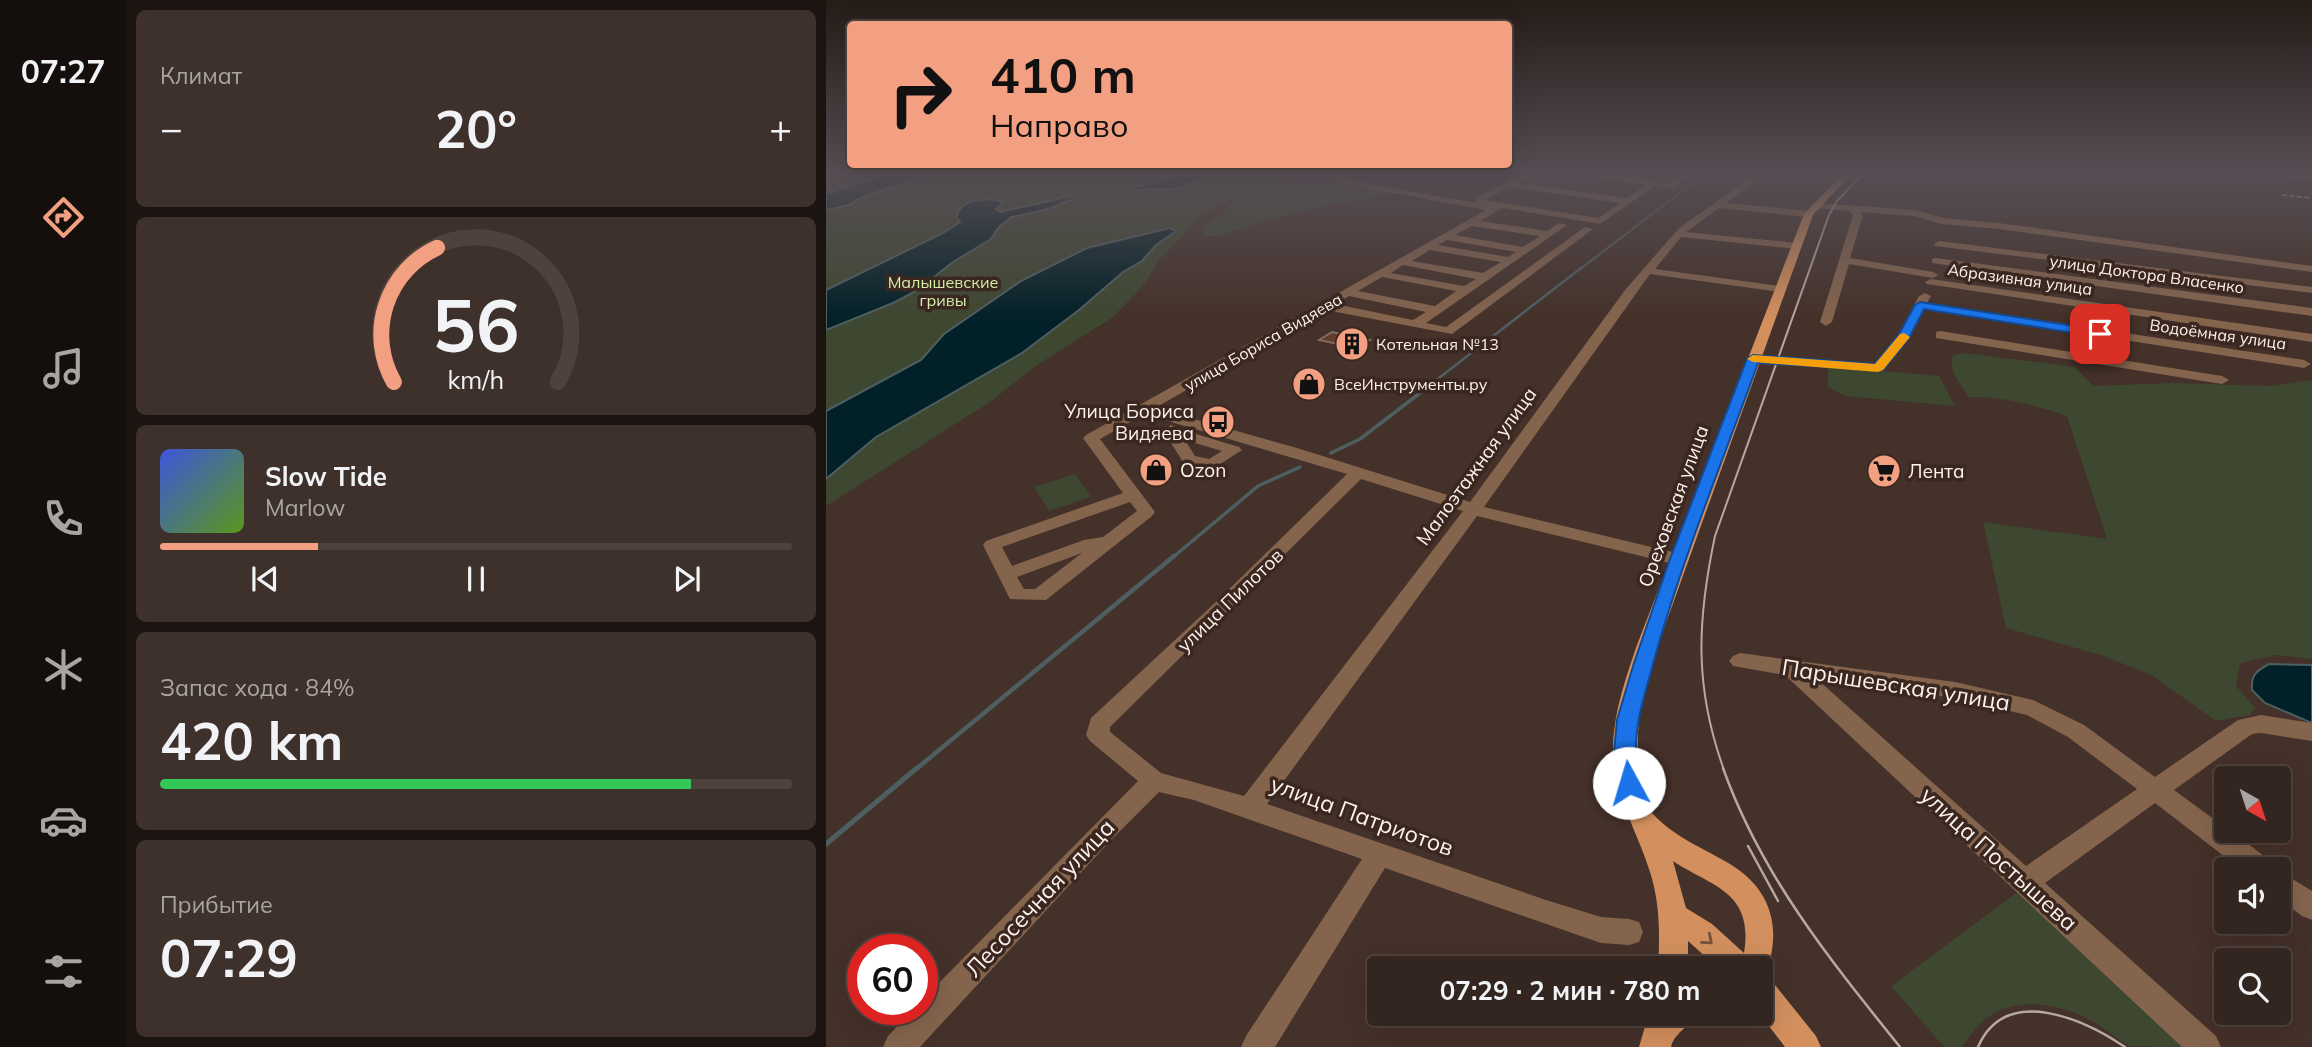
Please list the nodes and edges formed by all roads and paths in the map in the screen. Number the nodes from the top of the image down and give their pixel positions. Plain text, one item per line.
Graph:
1 (1472, 223) joint
2 (1553, 223) edge
3 (1694, 223) edge
4 (1807, 223) edge
5 (1856, 223) edge
6 (1941, 223) edge
7 (1963, 223) edge
8 (1562, 225) junction
9 (1548, 234) junction
10 (1679, 234) junction
11 (1447, 237) junction
12 (1938, 244) junction
13 (1797, 246) junction
14 (1430, 247) junction
15 (2151, 249) junction
16 (1525, 250) junction
17 (1510, 260) junction
18 (1846, 260) junction
19 (1936, 261) junction
20 (1402, 262) junction
21 (2150, 269) junction
22 (2312, 269) edge
23 (1648, 271) junction
24 (1381, 274) junction
25 (1485, 277) junction
26 (1932, 278) junction
27 (1780, 289) junction
28 (1467, 290) junction
29 (2312, 290) edge
30 (2159, 291) junction
31 (1349, 293) junction
32 (1920, 305) junction
33 (1325, 306) junction
34 (1437, 310) junction
35 (2312, 312) edge
36 (2165, 317) junction
37 (1826, 322) dead end
38 (1416, 324) junction
39 (1940, 335) dead end
40 (2312, 338) edge
41 (2173, 345) junction
42 (1753, 359) junction
43 (2304, 364) dead end
44 (2178, 372) junction
45 (2222, 380) dead end
46 (1143, 409) junction
47 (1128, 418) junction
48 (1171, 430) dead end
49 (1358, 473) junction
50 (1133, 495) junction
51 (1472, 510) junction
52 (1109, 542) junction
53 (1678, 559) junction
54 (1007, 574) junction
55 (1740, 661) dead end
56 (1793, 670) junction
57 (1100, 724) joint
58 (2312, 732) edge
59 (1154, 781) junction
60 (2154, 788) junction
61 (1249, 808) junction
62 (1639, 814) junction
63 (1379, 855) junction
64 (2246, 857) edge
65 (2024, 882) junction
66 (2291, 891) edge
67 (2312, 907) edge
68 (1673, 916) junction
69 (1629, 932) dead end
70 (1673, 956) edge
71 (1727, 956) edge
72 (1760, 956) edge
73 (1773, 1007) edge
74 (900, 1047) edge
75 (1257, 1047) edge
76 (1805, 1047) edge
77 (2205, 1047) edge

1 - 9 street
1 - 11 street, улица Бориса Видяева
2 - 8 street
3 - 10 street, Малоэтажная улица
4 - 13 main road, Ореховская улица
5 - 18 street
6 - 12 street
7 - 15 street
8 - 9 street
8 - 38 street
9 - 16 street
10 - 13 street
10 - 23 street, Малоэтажная улица
11 - 14 street, улица Бориса Видяева
11 - 16 street
12 - 19 street
12 - 21 street
13 - 27 main road, Ореховская улица
14 - 17 street
14 - 20 street, улица Бориса Видяева
15 - 21 street
15 - 22 street
16 - 17 street
17 - 25 street
18 - 26 street, Абразивная улица
18 - 37 street
19 - 26 street
19 - 30 street, улица Доктора Власенко
20 - 24 street, улица Бориса Видяева
20 - 25 street
21 - 29 street
21 - 30 street
23 - 27 street
23 - 51 street, Малоэтажная улица
24 - 28 street
24 - 31 street, улица Бориса Видяева
25 - 28 street
26 - 32 street
26 - 36 street, Абразивная улица
27 - 42 main road, Ореховская улица
28 - 34 street
30 - 35 street, улица Доктора Власенко
30 - 36 street
31 - 33 street, улица Бориса Видяева
31 - 34 street
32 - 41 street, Водоёмная улица
32 - 42 street
33 - 38 street
33 - 46 street, улица Бориса Видяева
34 - 38 street
36 - 40 street, Абразивная улица
36 - 41 street
39 - 44 street
41 - 43 street, Водоёмная улица
41 - 44 street
42 - 53 main road, Ореховская улица
44 - 45 street
46 - 47 street, улица Бориса Видяева
46 - 49 street
47 - 48 street
47 - 50 street, улица Бориса Видяева
49 - 51 street
49 - 57 street, улица Пилотов
50 - 52 street
50 - 54 street
51 - 53 street
51 - 61 street, Малоэтажная улица
52 - 54 street
52 - 54 street
53 - 62 main road, Ореховская улица
55 - 56 street, Парышевская улица
56 - 60 street, Парышевская улица
56 - 65 street, улица Постышева
57 - 59 street, улица Патриотов
58 - 60 street
59 - 61 street, улица Патриотов
59 - 74 street, Лесосечная улица
60 - 64 street, Парышевская улица
60 - 65 street
61 - 63 street, улица Патриотов
62 - 68 main road, Ореховская улица
62 - 72 main road
63 - 69 street, улица Патриотов
63 - 75 street
65 - 77 street, улица Постышева
66 - 67 street
68 - 70 main road, Ореховская улица
68 -> 71 main road
73 - 76 main road

